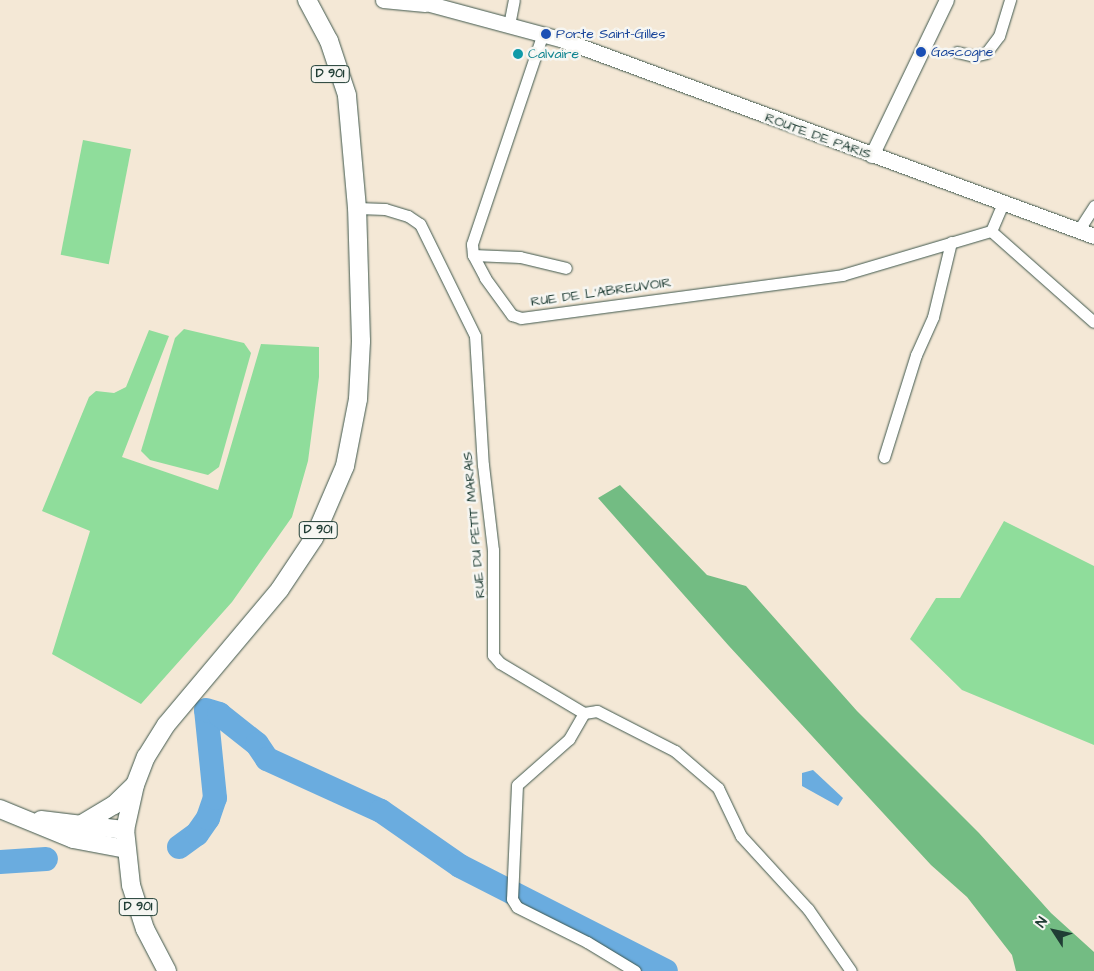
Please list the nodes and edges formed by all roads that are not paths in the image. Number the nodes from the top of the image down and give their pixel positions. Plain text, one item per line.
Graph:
1 (383, 0) edge
2 (514, 0) edge
3 (947, 0) edge
4 (1010, 0) edge
5 (421, 2) edge
6 (309, 3) edge
7 (509, 25) junction
8 (543, 33) junction
9 (957, 52) dead end
10 (872, 156) junction
11 (1003, 203) junction
12 (1094, 206) edge
13 (357, 208) junction
14 (991, 230) junction
15 (1078, 231) junction
16 (1094, 236) edge
17 (951, 242) junction
18 (473, 255) junction
19 (566, 268) dead end
20 (1094, 322) edge
21 (884, 457) dead end
22 (584, 712) junction
23 (135, 785) junction
24 (0, 809) edge
25 (27, 819) junction
26 (82, 824) junction
27 (125, 830) junction
28 (126, 850) junction
29 (167, 971) edge
30 (635, 971) edge
31 (851, 971) edge

1 - 5 main road, ROUTE DE PARIS
2 - 7 street
3 - 10 street
4 - 9 street
5 - 7 main road, ROUTE DE PARIS
6 - 13 main road, D 901
7 - 8 main road, ROUTE DE PARIS
8 - 10 main road, ROUTE DE PARIS
8 - 18 street
10 - 11 main road, ROUTE DE PARIS
11 - 14 street
11 - 15 main road, ROUTE DE PARIS
12 - 15 street
13 - 22 street, RUE DU PETIT MARAIS
13 - 23 main road, D 901
14 - 17 street, RUE DE L'ABREUVOIR
14 - 20 street
15 - 16 main road, ROUTE DE PARIS
17 - 18 street, RUE DE L'ABREUVOIR
17 - 21 street
18 - 19 street
22 - 30 street
22 - 31 street
23 - 26 main road
23 - 27 main road, D 901
24 - 25 main road
25 - 26 main road
25 - 28 main road
26 - 27 main road
27 - 28 main road, D 901
28 - 29 main road, D 901

